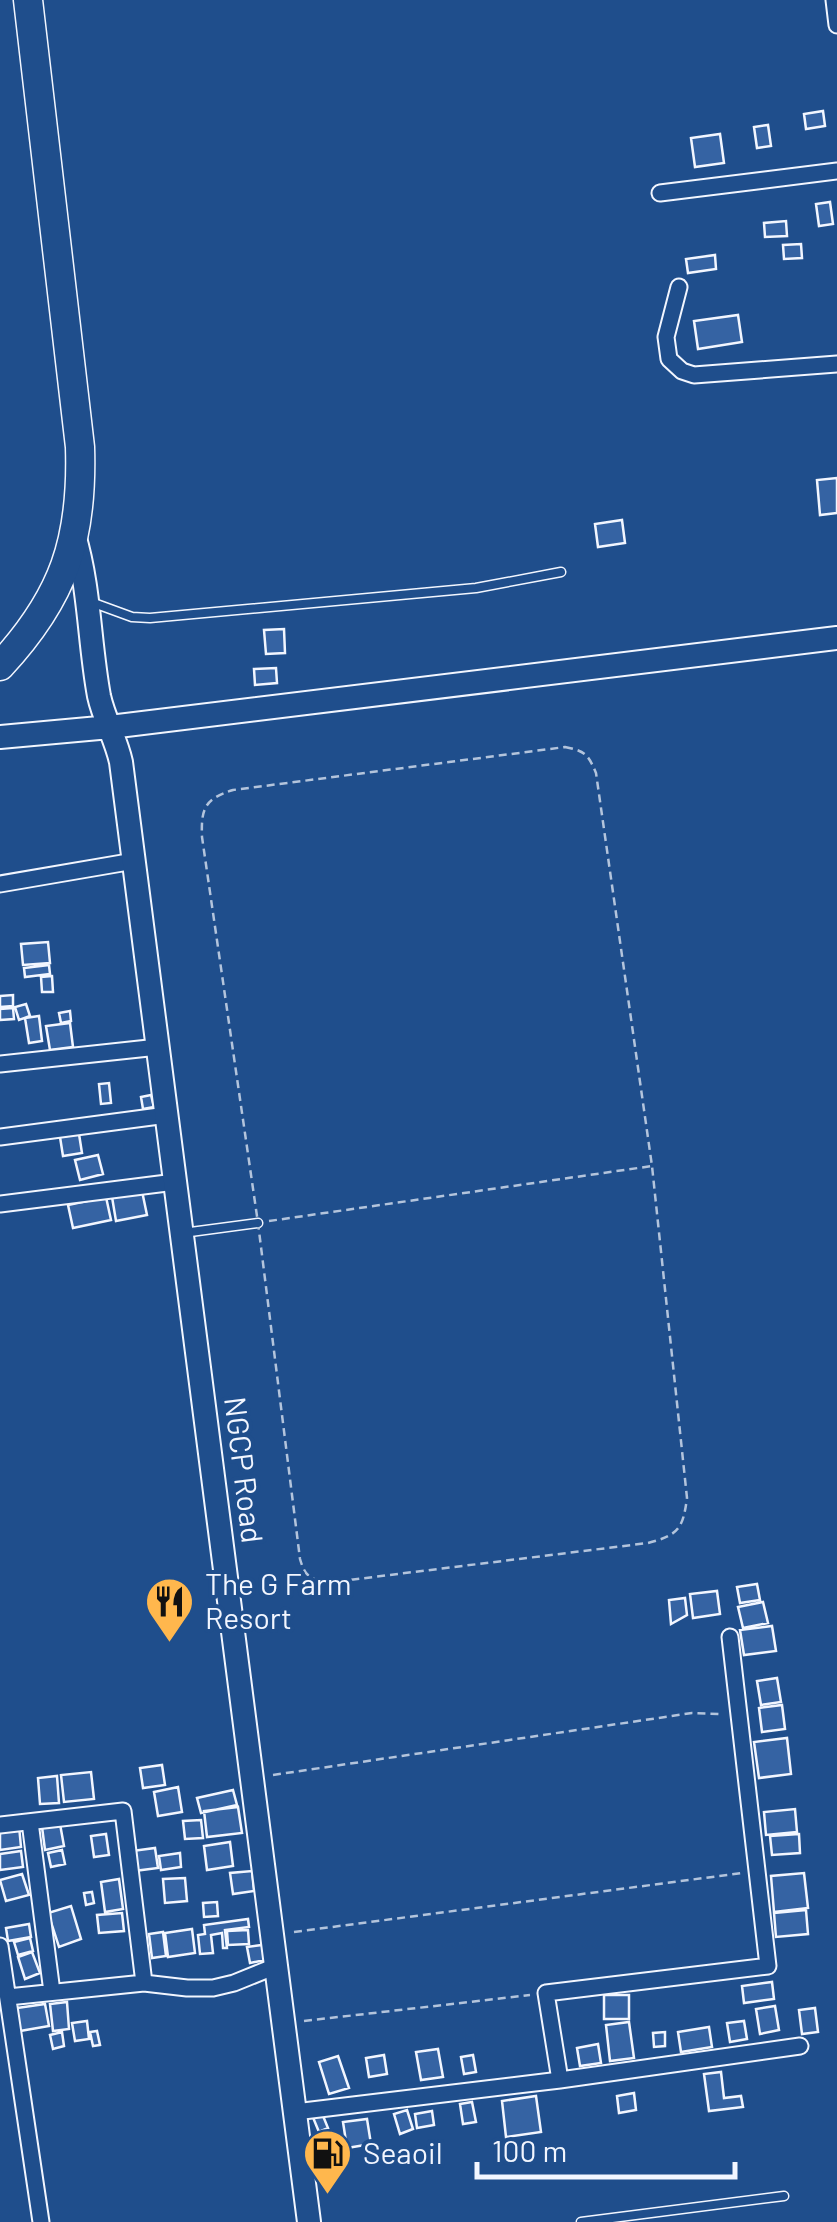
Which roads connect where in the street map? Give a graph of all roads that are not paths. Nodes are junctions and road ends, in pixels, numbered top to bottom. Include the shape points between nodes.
1 (28, 0) edge
2 (834, 0) edge
3 (837, 25) edge
4 (837, 170) edge
5 (660, 192) dead end
6 (679, 287) dead end
7 (837, 364) edge
8 (74, 535) junction
9 (561, 572) dead end
10 (88, 601) junction
11 (837, 638) edge
12 (0, 666) edge
13 (110, 727) junction
14 (0, 738) edge
15 (134, 861) junction
16 (0, 884) edge
17 (158, 1047) junction
18 (0, 1064) edge
19 (167, 1115) junction
20 (0, 1137) edge
21 (175, 1182) junction
22 (0, 1204) edge
23 (258, 1223) road end
24 (182, 1234) junction
25 (730, 1637) dead end
26 (30, 1822) junction
27 (0, 1825) edge
28 (0, 1946) edge
29 (276, 1966) junction
30 (144, 1983) junction
31 (52, 1992) junction
32 (8, 1997) junction
33 (800, 2046) dead end
34 (560, 2080) junction
35 (295, 2112) junction
36 (784, 2196) dead end
37 (42, 2222) edge
38 (310, 2222) edge
39 (581, 2222) edge

1 - 8 highway via 80,447
2 - 3 street
4 - 5 street
6 - 7 street via 666,337 668,360 682,371
8 - 10 main road, NGCP Road
8 - 12 highway via 46,606
9 - 10 lane via 476,588 150,618
10 - 13 main road, NGCP Road via 98,691
11 - 13 main road
13 - 14 main road
13 - 15 main road, NGCP Road
15 - 16 street
15 - 17 main road, NGCP Road
17 - 18 street
17 - 19 main road, NGCP Road
19 - 20 street
19 - 21 main road, NGCP Road
21 - 22 street
21 - 24 main road, NGCP Road
23 - 24 lane
24 - 29 main road, NGCP Road
25 - 34 street via 768,1966 546,1993
26 - 27 street
26 - 30 street via 123,1811
26 - 31 street
28 - 32 street
29 - 30 street via 213,1988
29 - 35 main road, NGCP Road
30 - 31 street
31 - 32 street
32 - 37 street
33 - 34 street
34 - 35 street
35 - 38 main road, NGCP Road
36 - 39 lane

